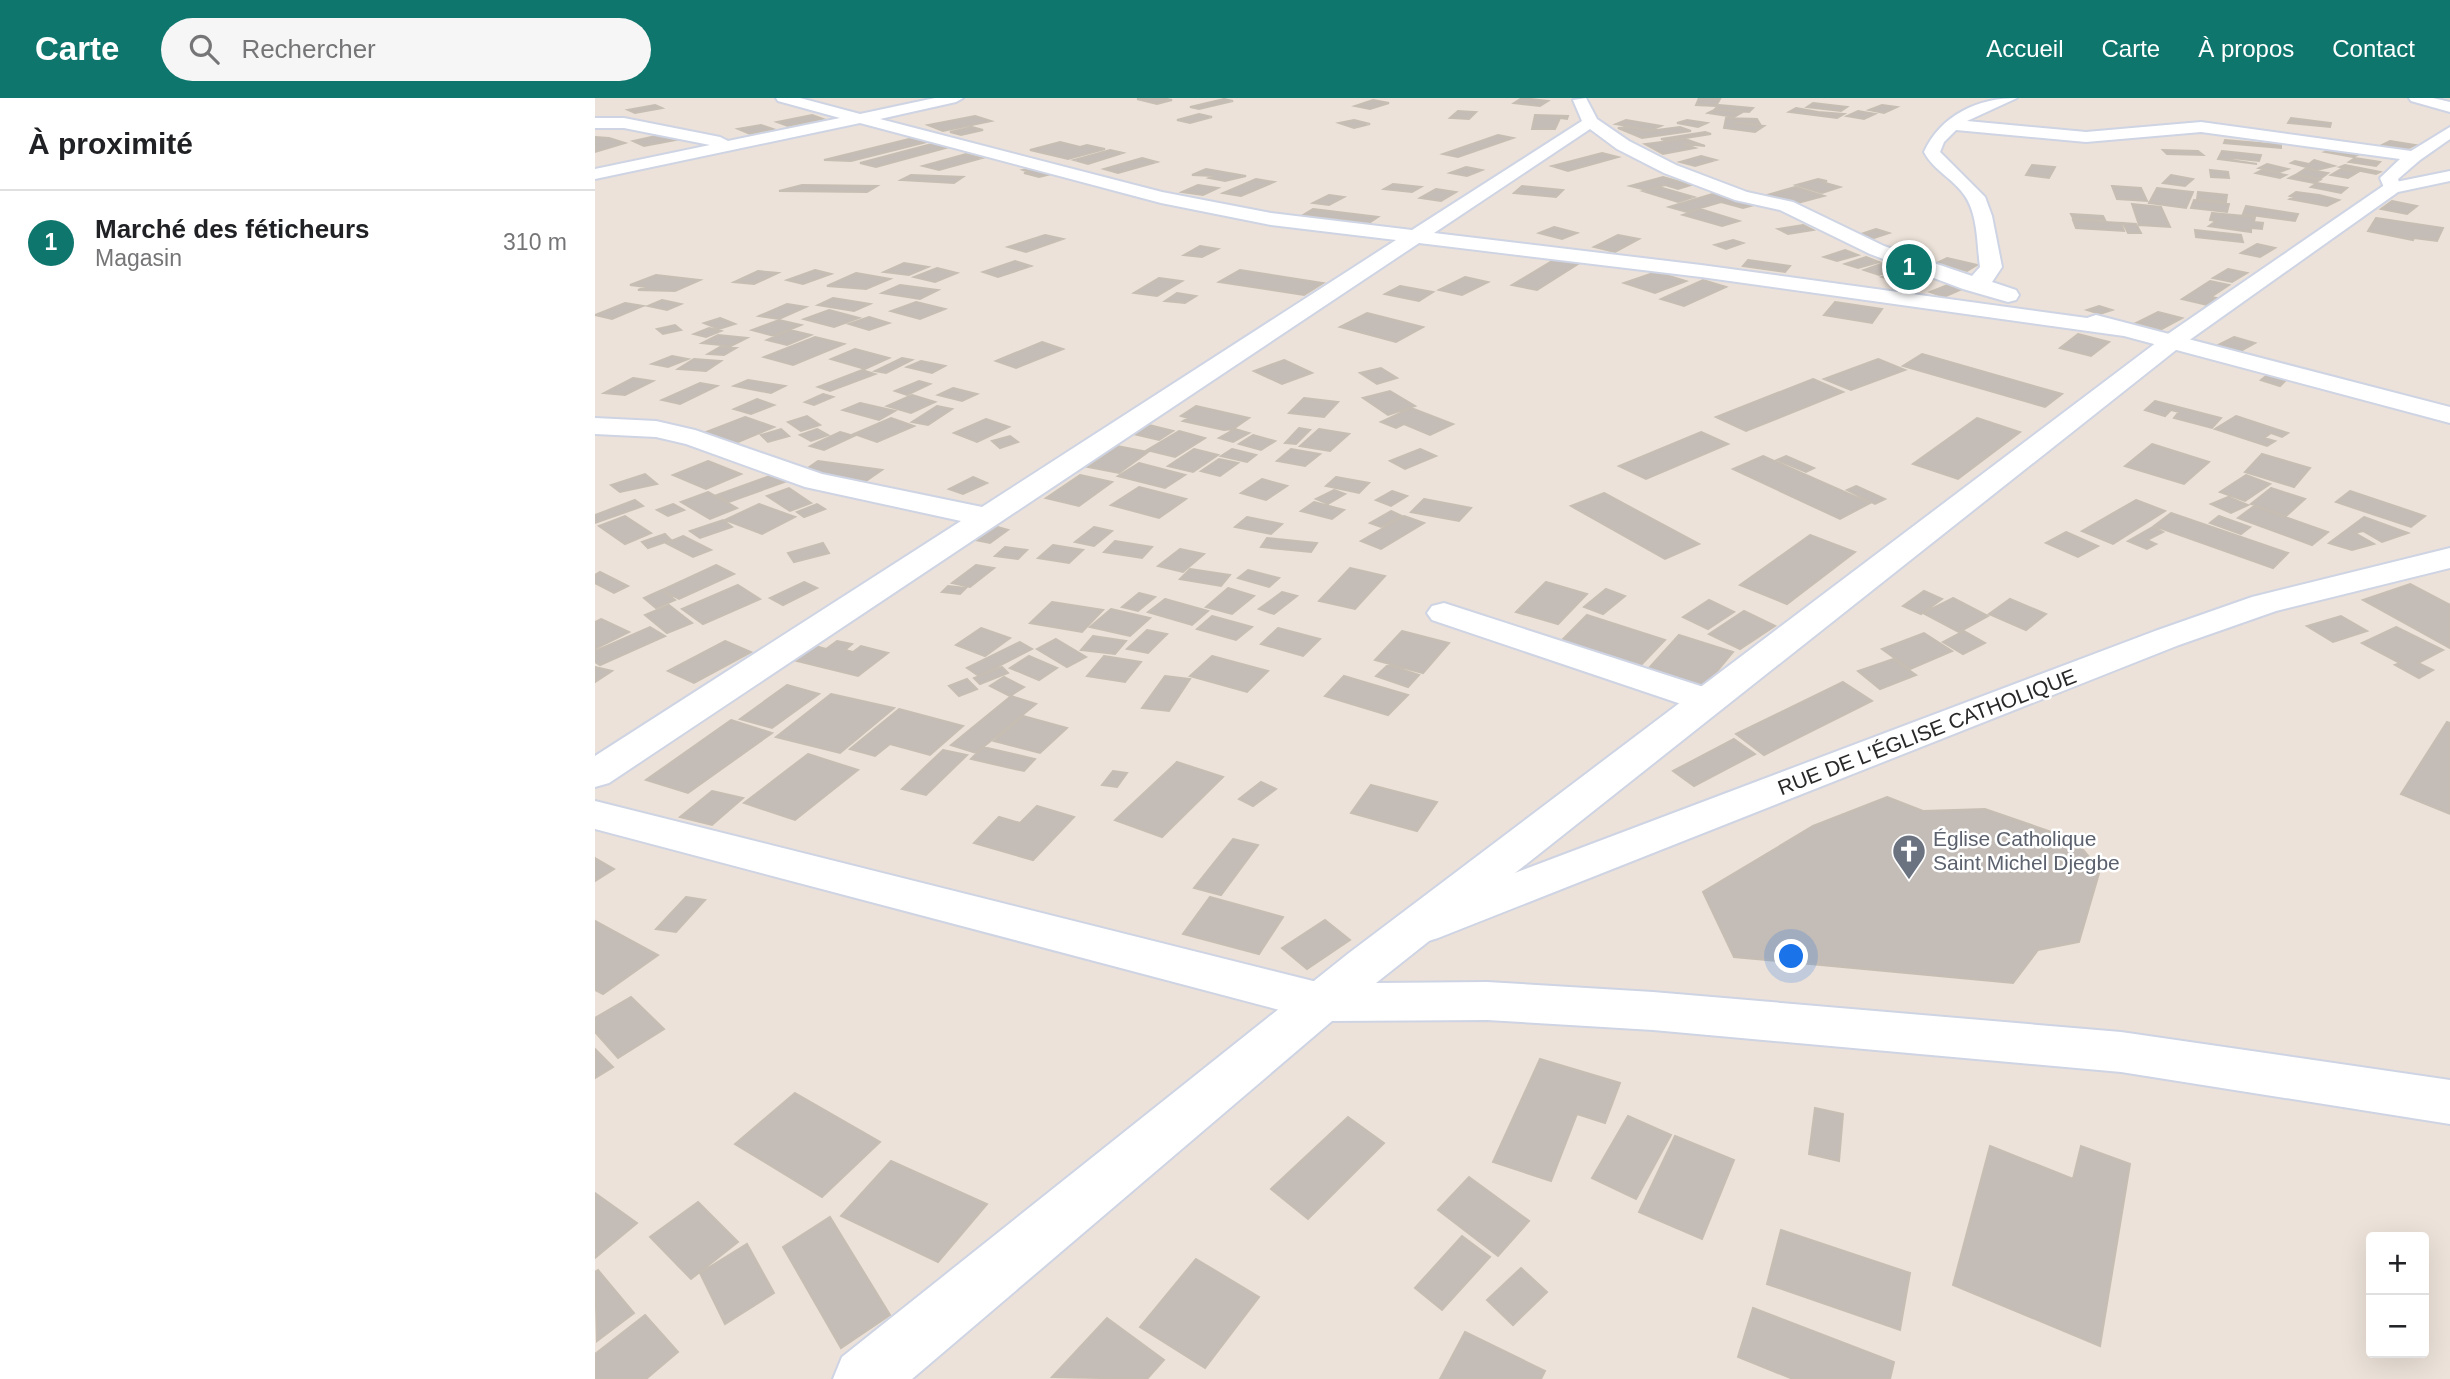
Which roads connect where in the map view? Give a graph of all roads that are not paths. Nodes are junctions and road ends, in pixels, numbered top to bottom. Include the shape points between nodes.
1 (783, 98) edge
2 (956, 98) edge
3 (2010, 98) edge
4 (2416, 98) edge
5 (2450, 107) edge
6 (1585, 110) edge
7 (856, 119) junction
8 (595, 123) edge
9 (1953, 125) junction
10 (2450, 132) edge
11 (735, 145) junction
12 (2414, 156) junction
13 (595, 174) edge
14 (2450, 176) edge
15 (2392, 188) junction
16 (1415, 237) junction
17 (1971, 284) junction
18 (2121, 330) junction
19 (2173, 341) junction
20 (2450, 415) edge
21 (595, 426) edge
22 (987, 517) junction
23 (2450, 558) edge
24 (1444, 613) dead end
25 (1709, 701) junction
26 (595, 774) edge
27 (595, 815) edge
28 (1411, 931) junction
29 (1321, 1002) junction
30 (2450, 1102) edge
31 (864, 1379) edge

1 - 7 street
2 - 7 street
3 - 9 street via 1988,104
4 - 5 street
6 - 16 street
6 - 17 street via 1623,145 1670,169 1742,196 1786,206 1877,250
7 - 11 street
7 - 16 street via 1210,209
8 - 11 street via 632,124
9 - 12 street via 2086,137 2201,127
9 - 17 street via 1935,141 1932,152 1978,203 1991,267 1984,279
10 - 12 street
11 - 13 street
12 - 15 street via 2389,178
14 - 15 street
15 - 19 street
16 - 18 street via 1700,271
16 - 22 street
17 - 18 street
18 - 19 street
19 - 20 street
19 - 25 street
21 - 22 street via 656,429 695,438 815,481
22 - 26 street
23 - 28 street, RUE DE L'ÉGLISE CATHOLIQUE via 2264,604 2167,638
24 - 25 street
25 - 28 street
27 - 29 street
28 - 29 street
29 - 30 street via 1487,1002 1653,1011 2121,1052
29 - 31 street

